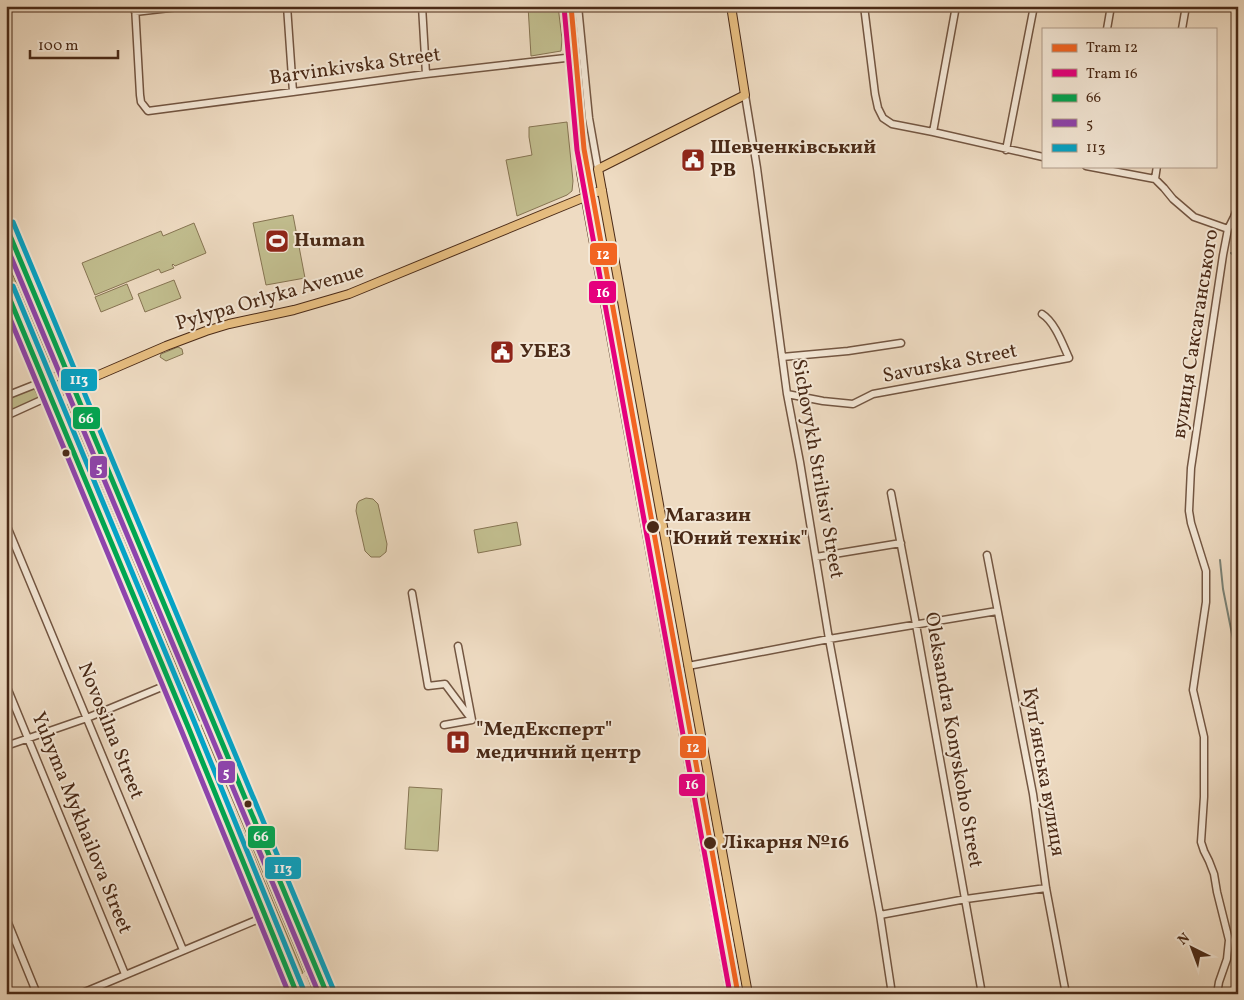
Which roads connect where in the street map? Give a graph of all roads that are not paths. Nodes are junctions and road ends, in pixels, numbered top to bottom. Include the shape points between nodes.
1 (187, 6) edge
2 (287, 6) edge
3 (422, 6) edge
4 (567, 6) edge
5 (578, 6) edge
6 (730, 6) edge
7 (864, 6) edge
8 (956, 6) edge
9 (1034, 6) edge
10 (1111, 6) edge
11 (1186, 6) edge
12 (135, 9) edge
13 (1107, 28) edge
14 (1182, 28) edge
15 (583, 56) junction
16 (571, 57) junction
17 (426, 74) junction
18 (294, 92) junction
19 (745, 95) junction
20 (933, 132) junction
21 (1006, 150) junction
22 (1042, 157) edge
23 (1097, 168) edge
24 (1157, 168) edge
25 (598, 169) junction
26 (1155, 179) junction
27 (602, 190) junction
28 (586, 196) junction
29 (1238, 207) edge
30 (6, 225) edge
31 (1228, 229) junction
32 (6, 289) edge
33 (1042, 314) dead end
34 (901, 343) dead end
35 (782, 357) junction
36 (68, 372) junction
37 (44, 381) junction
38 (74, 386) junction
39 (786, 394) junction
40 (6, 396) edge
41 (50, 396) junction
42 (6, 416) edge
43 (643, 464) junction
44 (891, 493) dead end
45 (6, 524) edge
46 (901, 543) junction
47 (987, 556) dead end
48 (816, 557) junction
49 (412, 593) dead end
50 (997, 611) junction
51 (916, 625) junction
52 (829, 639) junction
53 (458, 646) dead end
54 (688, 666) junction
55 (672, 669) junction
56 (170, 684) junction
57 (6, 685) edge
58 (87, 718) junction
59 (472, 720) junction
60 (444, 725) dead end
61 (28, 739) junction
62 (6, 746) edge
63 (1046, 888) junction
64 (966, 899) junction
65 (880, 915) junction
66 (266, 916) junction
67 (7, 920) edge
68 (183, 950) junction
69 (125, 974) junction
70 (37, 994) edge
71 (80, 994) edge
72 (297, 994) edge
73 (327, 994) edge
74 (731, 994) edge
75 (748, 994) edge
76 (892, 994) edge
77 (982, 994) edge
78 (1066, 994) edge
79 (1216, 994) edge

1 - 12 street
2 - 18 street
3 - 17 street
4 - 16 main road
5 - 15 street
6 - 19 main road, Sichovykh Striltsiv Street
7 - 20 street via 875,94 883,118 892,124
8 - 20 street
9 - 21 street
10 - 13 street
11 - 14 street
12 - 18 street, Barvinkivska Street via 140,95 148,111
15 - 16 street, Barvinkivska Street
15 - 25 street
16 - 17 street, Barvinkivska Street
16 - 28 main road
17 - 18 street, Barvinkivska Street
19 - 25 main road
19 - 35 street, Sichovykh Striltsiv Street
20 - 21 street
21 - 22 street
23 - 26 street
24 - 26 street
25 - 27 main road
26 - 31 street via 1194,217
27 - 28 main road, Pylypa Orlyka Avenue
27 - 43 main road
28 - 38 main road, Pylypa Orlyka Avenue via 349,294 206,331
28 - 43 main road
29 - 31 street, вулиця Саксаганського
30 - 36 main road
31 - 79 street, вулиця Саксаганського via 1191,468 1189,511 1206,571 1206,602 1193,690 1204,737 1201,842 1214,874 1229,940 1227,959
32 - 37 main road
33 - 39 street, Savurska Street via 1058,334 1069,358 873,394 853,404
34 - 35 street, Savurska Street
35 - 39 street, Sichovykh Striltsiv Street
36 - 37 main road
36 - 38 main road
37 - 40 street
37 - 41 main road
38 - 41 main road, Pylypa Orlyka Avenue
38 - 73 main road
39 - 48 street, Sichovykh Striltsiv Street
41 - 42 street
41 - 56 main road
43 - 54 main road
43 - 55 main road
44 - 46 street, Oleksandra Konyskoho Street
45 - 58 street, Novosilna Street
46 - 48 street
46 - 51 street, Oleksandra Konyskoho Street
47 - 50 street, Купʼянська вулиця
48 - 52 street, Sichovykh Striltsiv Street
49 - 59 street via 428,686 445,684
50 - 51 street
50 - 63 street, Купʼянська вулиця via 1033,794
51 - 52 street
51 - 64 street, Oleksandra Konyskoho Street
52 - 54 street
52 - 65 street, Sichovykh Striltsiv Street
53 - 59 street
54 - 55 main road
54 - 75 main road
55 - 74 main road
56 - 58 street
56 - 66 main road
57 - 61 street, Yuhyma Mykhailova Street
58 - 61 street
58 - 68 street, Novosilna Street
59 - 60 street
61 - 62 street
61 - 69 street, Yuhyma Mykhailova Street
63 - 64 street
63 - 78 street, Купʼянська вулиця
64 - 65 street
64 - 77 street, Oleksandra Konyskoho Street
65 - 76 street, Sichovykh Striltsiv Street
66 - 68 street
66 - 72 main road
67 - 70 street
68 - 69 street
69 - 71 street

